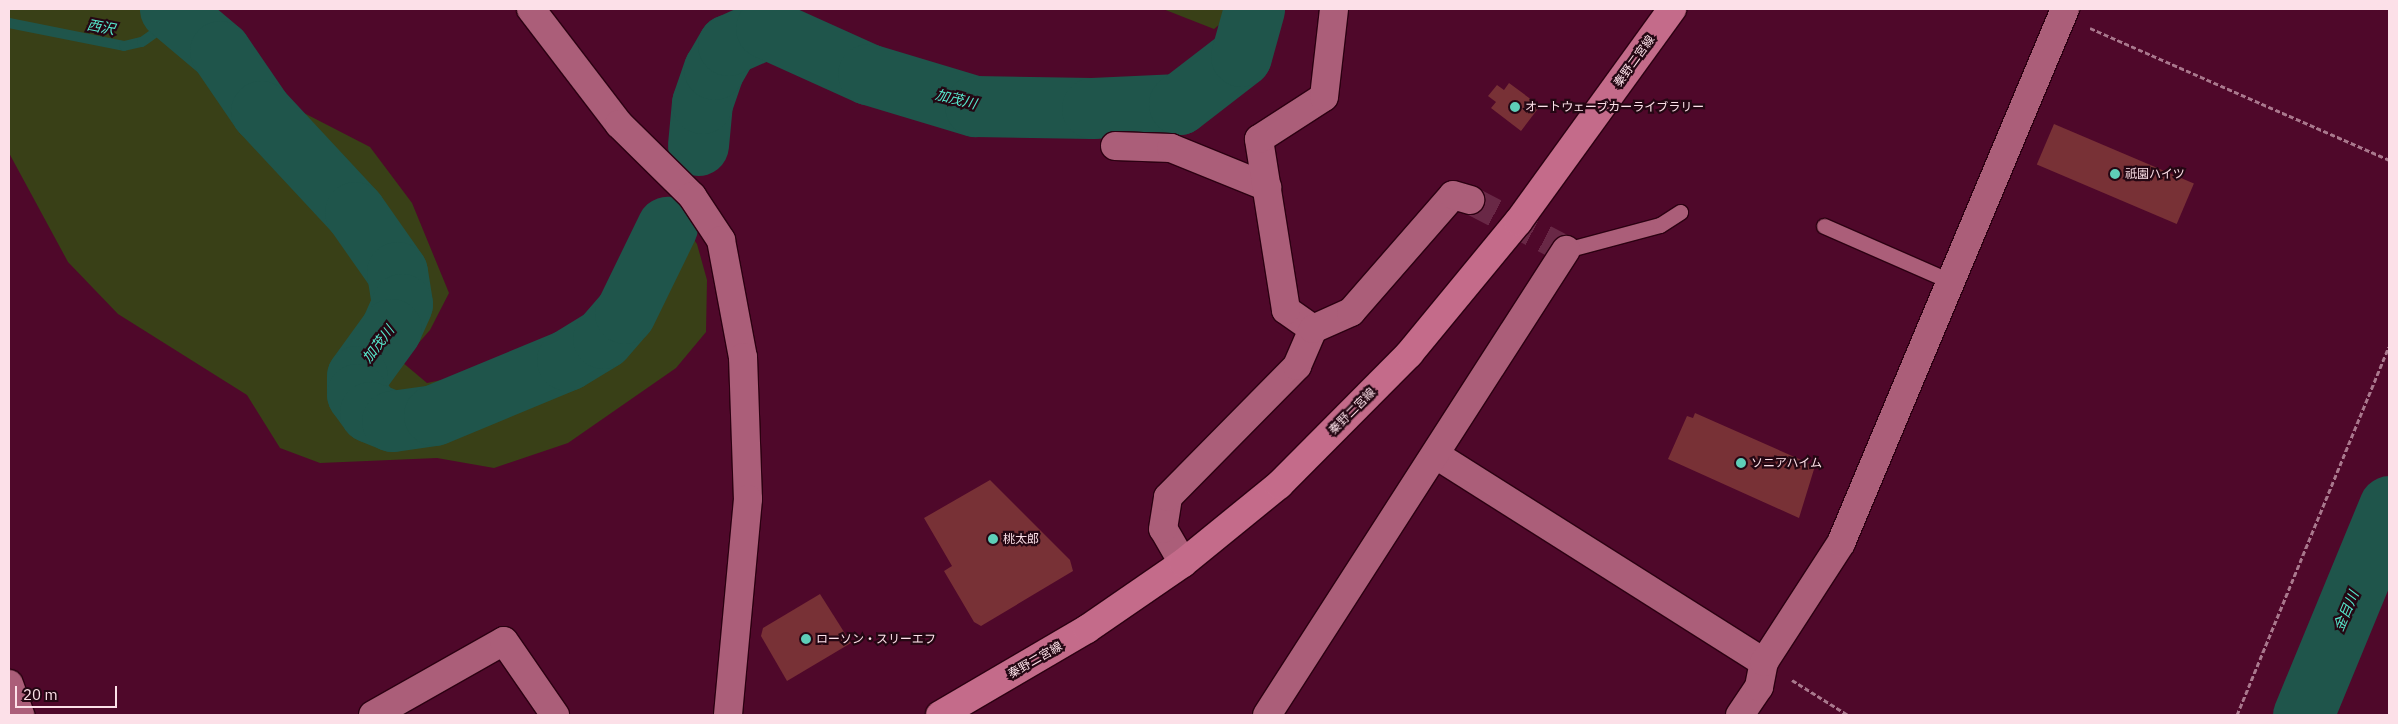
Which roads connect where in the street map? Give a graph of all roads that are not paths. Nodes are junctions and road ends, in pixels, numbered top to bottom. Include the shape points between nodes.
1 (531, 9) edge
2 (1334, 9) edge
3 (1672, 9) edge
4 (2057, 11) edge
5 (1115, 146) dead end
6 (1267, 187) junction
7 (1470, 200) tunnel mouth
8 (1680, 212) dead end
9 (1824, 226) dead end
10 (1566, 250) joint
11 (1952, 282) junction
12 (1313, 329) junction
13 (1436, 455) junction
14 (1183, 564) junction
15 (1764, 662) junction
16 (9, 684) edge
17 (20, 715) edge
18 (373, 715) edge
19 (555, 715) edge
20 (728, 715) edge
21 (940, 715) edge
22 (1268, 715) edge
23 (1740, 715) edge

1 - 20 street via 619,124 692,196 721,240 743,356 748,498
2 - 6 street via 1324,96 1258,139
3 - 14 main road, 秦野二宮線 via 1518,222 1409,354 1279,485
4 - 11 street
5 - 6 street via 1171,148
6 - 12 street via 1286,310
7 - 12 street via 1453,195 1351,312
8 - 10 lane via 1660,225
9 - 11 lane
10 - 13 street
11 - 15 street via 1840,543
12 - 14 street via 1297,366 1168,497 1163,529
13 - 15 street
13 - 22 street
14 - 21 main road, 秦野二宮線 via 1087,629
15 - 23 street via 1759,687
16 - 17 street
18 - 19 street via 504,641

